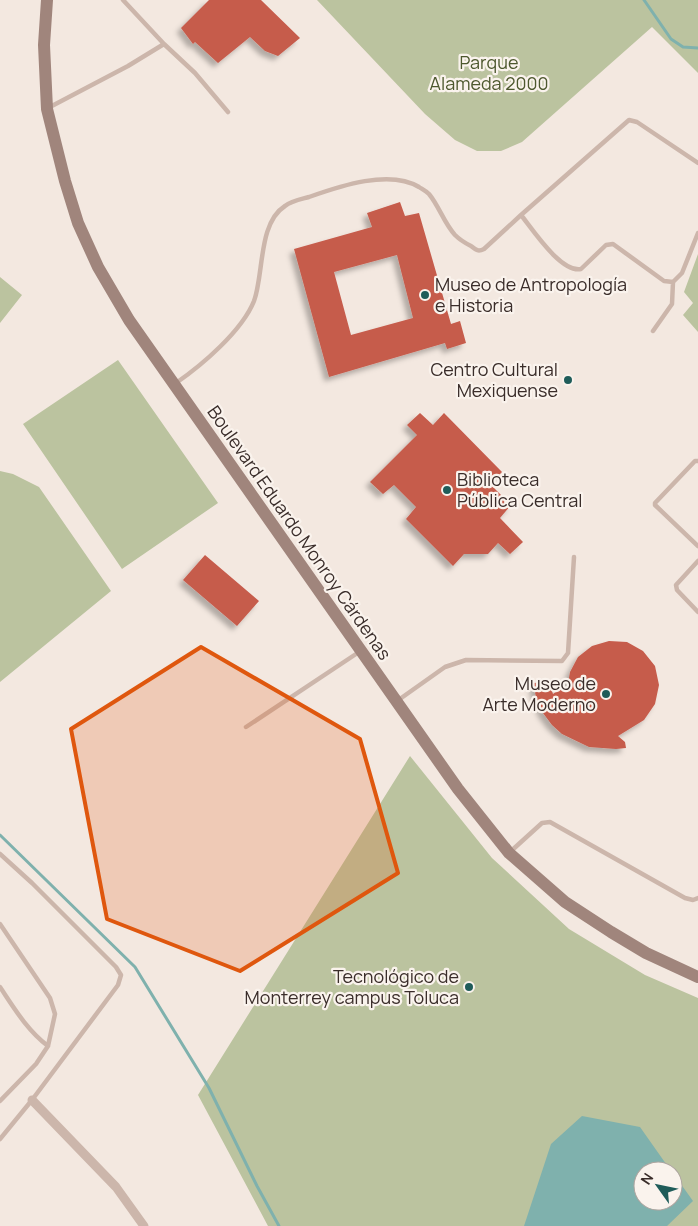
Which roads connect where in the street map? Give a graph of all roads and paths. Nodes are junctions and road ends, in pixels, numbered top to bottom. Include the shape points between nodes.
1 (47, 0) edge
2 (123, 0) edge
3 (164, 44) junction
4 (47, 108) junction
5 (228, 112) dead end
6 (698, 163) edge
7 (521, 215) junction
8 (698, 233) edge
9 (673, 282) junction
10 (652, 331) dead end
11 (173, 385) junction
12 (698, 461) edge
13 (698, 546) edge
14 (574, 557) dead end
15 (698, 560) edge
16 (698, 612) edge
17 (361, 651) junction
18 (396, 702) junction
19 (246, 727) dead end
20 (509, 853) junction
21 (0, 854) edge
22 (698, 898) edge
23 (0, 924) edge
24 (698, 977) edge
25 (0, 987) edge
26 (48, 1046) junction
27 (32, 1100) junction
28 (0, 1101) edge
29 (0, 1139) edge
30 (144, 1226) edge

1 - 4 main road, Boulevard Eduardo Monroy Cárdenas via 44,45
2 - 3 lane
3 - 4 lane
3 - 5 lane via 195,72
4 - 11 main road, Boulevard Eduardo Monroy Cárdenas via 78,223 98,267
6 - 7 lane via 637,122 629,120
7 - 9 lane via 557,258 572,270 581,269 606,246 613,244 664,281
7 - 11 lane via 479,251 454,234 428,192 401,179 335,188 285,205 268,229 254,301 245,318 211,356
8 - 9 lane via 682,273
9 - 10 lane via 672,304
11 - 17 main road, Boulevard Eduardo Monroy Cárdenas
12 - 13 lane via 655,501 655,505
14 - 18 lane via 568,653 562,661 466,660 445,667
15 - 16 lane via 676,585
17 - 18 main road, Boulevard Eduardo Monroy Cárdenas
17 - 19 lane
18 - 20 main road, Boulevard Eduardo Monroy Cárdenas
20 - 22 lane via 542,823 550,822 685,898
20 - 24 main road, Boulevard Eduardo Monroy Cárdenas via 565,902 603,927
21 - 27 lane via 121,975 118,984
23 - 26 lane via 50,998 55,1014
25 - 26 lane via 36,1037
26 - 28 lane via 36,1064
27 - 29 lane
27 - 30 street via 116,1187

